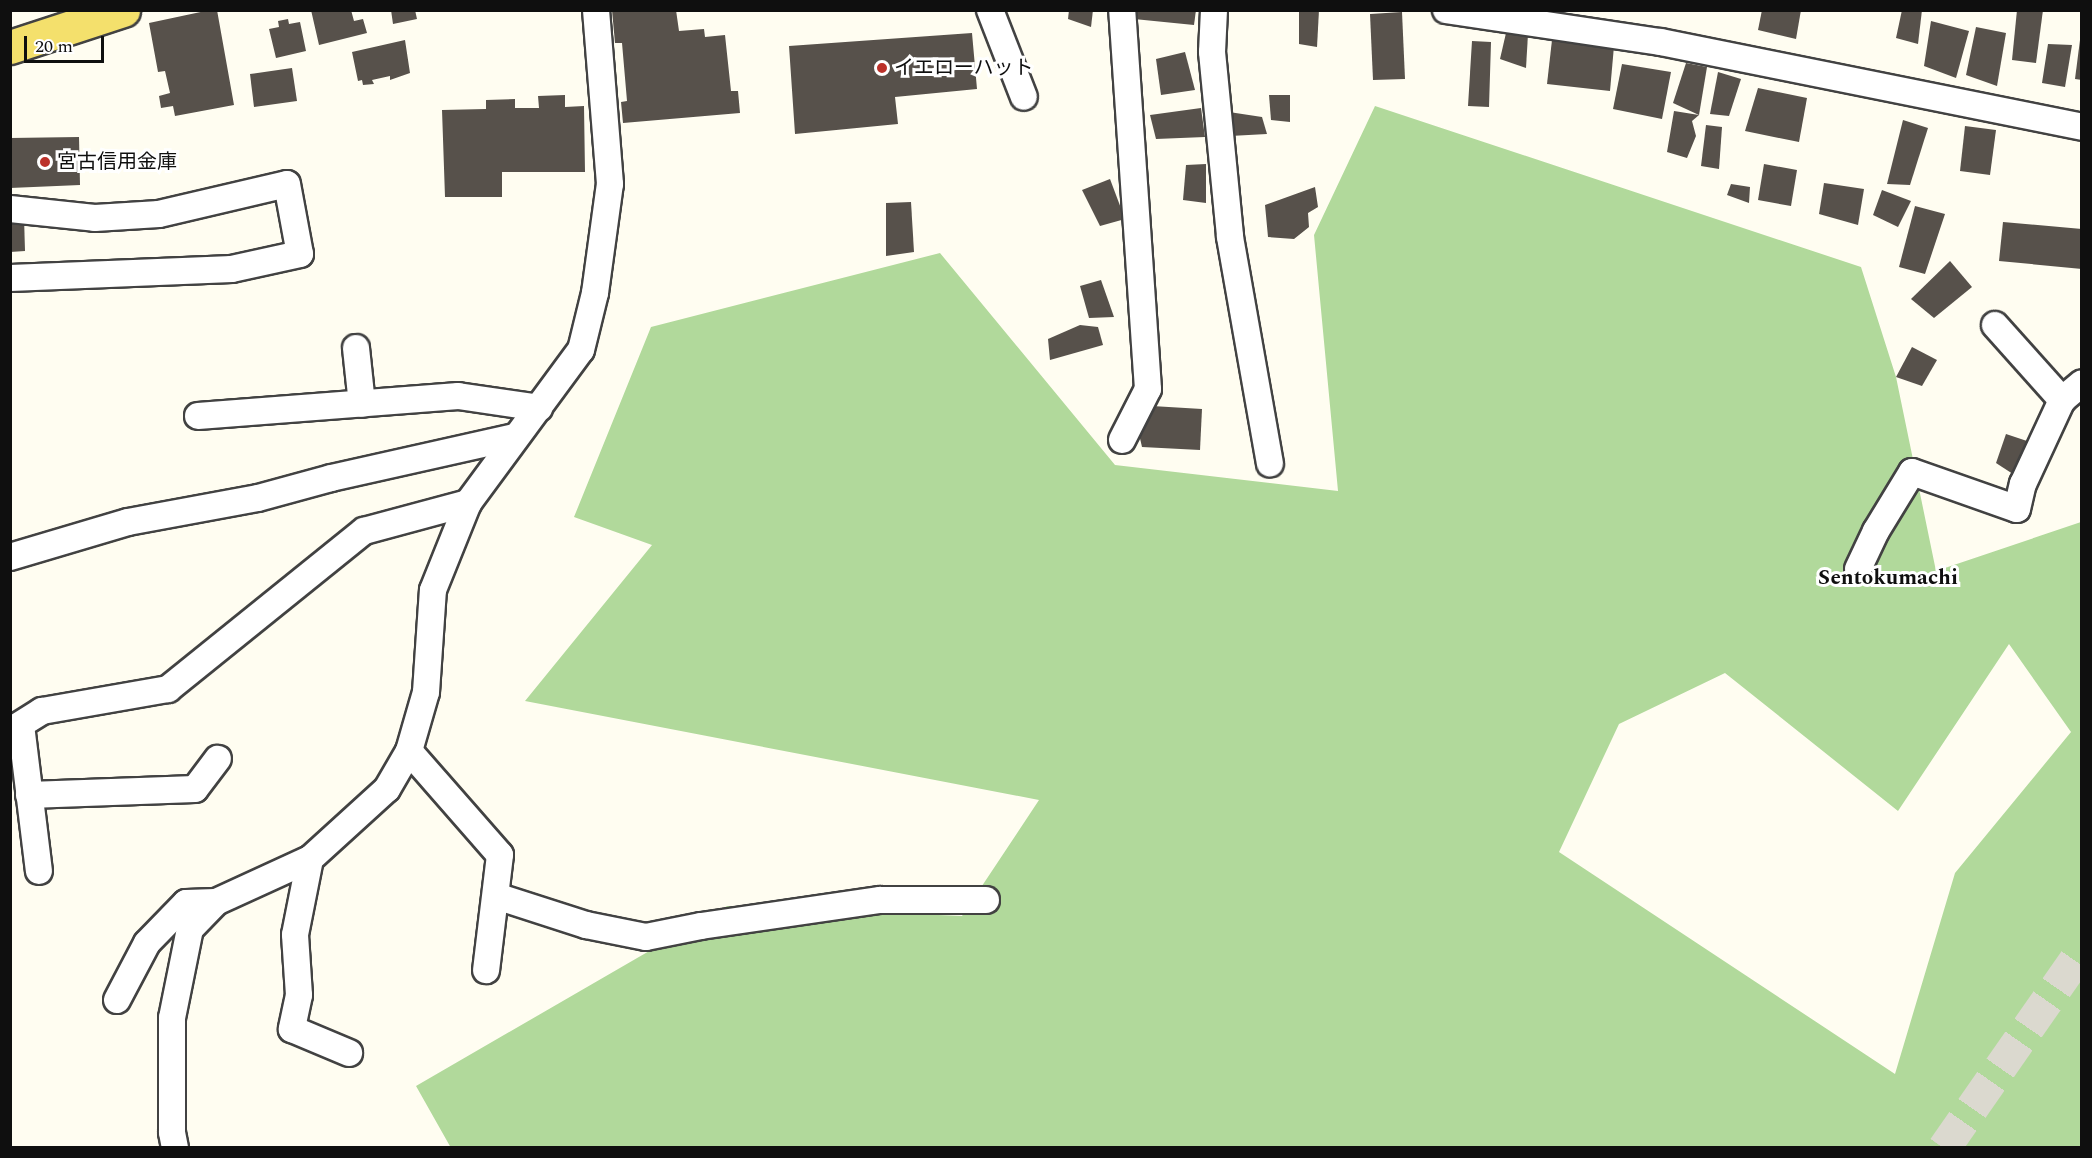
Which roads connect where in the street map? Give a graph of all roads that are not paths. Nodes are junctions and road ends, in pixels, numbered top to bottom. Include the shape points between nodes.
1 (123, 10) edge
2 (596, 10) edge
3 (990, 10) edge
4 (1122, 10) edge
5 (1214, 10) edge
6 (1446, 10) edge
7 (10, 47) edge
8 (1024, 97) dead end
9 (2082, 128) edge
10 (10, 209) edge
11 (10, 278) edge
12 (1995, 326) dead end
13 (356, 348) dead end
14 (2082, 383) edge
15 (2062, 399) junction
16 (362, 404) junction
17 (539, 408) junction
18 (198, 416) dead end
19 (516, 437) junction
20 (1122, 440) dead end
21 (1270, 463) dead end
22 (468, 503) junction
23 (10, 557) edge
24 (1858, 569) dead end
25 (16, 728) edge
26 (410, 751) junction
27 (218, 759) dead end
28 (30, 795) junction
29 (310, 859) junction
30 (39, 871) dead end
31 (496, 896) junction
32 (986, 900) dead end
33 (216, 902) junction
34 (486, 970) dead end
35 (117, 1000) dead end
36 (349, 1053) dead end
37 (175, 1148) edge

1 - 7 main road
2 - 17 street via 610,184 595,293 581,350
3 - 8 street
4 - 20 street via 1148,389
5 - 21 street via 1212,52 1230,237
6 - 9 street via 1661,42
10 - 11 street via 95,219 159,214 287,184 300,254 232,268
12 - 15 street
13 - 16 street
14 - 15 street
15 - 24 street via 2023,484 2017,508 1912,472
16 - 17 street via 458,396
16 - 18 street
17 - 19 street
19 - 22 street
19 - 23 street via 258,498 128,522
22 - 25 street via 364,531 168,690 42,711
22 - 26 street via 433,590 426,692
25 - 28 street
26 - 29 street via 387,789
26 - 31 street via 500,855
27 - 28 street via 195,789
28 - 30 street
29 - 33 street
29 - 36 street via 295,935 299,995 292,1029
31 - 32 street via 586,925 646,937 880,900
31 - 34 street
33 - 35 street via 186,903 147,943
33 - 37 street via 190,929 172,1018

